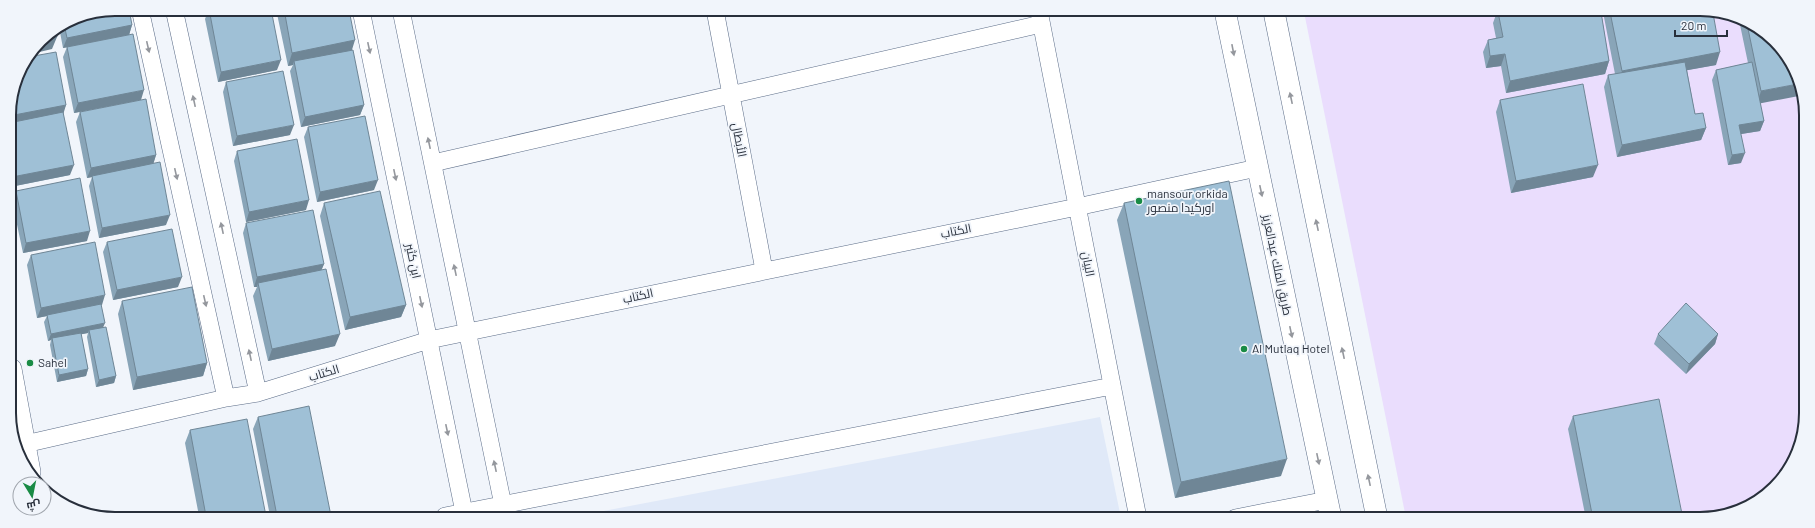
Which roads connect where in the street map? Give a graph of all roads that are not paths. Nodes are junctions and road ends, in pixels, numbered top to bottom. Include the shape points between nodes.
1 (142, 16) edge
2 (176, 16) edge
3 (362, 16) edge
4 (402, 16) edge
5 (716, 16) edge
6 (1226, 16) edge
7 (1275, 16) edge
8 (1040, 17) edge
9 (731, 95) junction
10 (433, 163) junction
11 (1257, 168) junction
12 (1077, 207) junction
13 (764, 270) junction
14 (468, 332) junction
15 (429, 340) junction
16 (1112, 386) junction
17 (258, 393) junction
18 (16, 396) edge
19 (226, 398) junction
20 (25, 444) junction
21 (28, 460) edge
22 (503, 505) junction
23 (1329, 509) edge
24 (464, 512) joint
25 (1137, 512) edge
26 (1298, 512) edge
27 (1376, 512) edge

1 -> 19 street
17 -> 2 street
3 -> 15 street, ابن كثير
10 -> 4 street
5 - 9 street, الأبطال
6 -> 11 main road, طريق الملك عبدالعزيز
27 -> 7 main road
8 - 9 street
8 - 12 street, البيان
9 - 10 street
9 - 13 street, الأبطال
14 -> 10 street
11 - 12 street, الكتاب
11 -> 23 main road, طريق الملك عبدالعزيز
12 - 13 street, الكتاب
12 - 16 street, البيان
13 - 14 street, الكتاب
14 - 15 street, الكتاب
22 -> 14 street
15 - 17 street, الكتاب
15 -> 24 street, ابن كثير
16 - 22 street
16 - 25 street, البيان
17 - 19 street, الكتاب
18 - 20 main road
19 - 20 street, الكتاب
20 - 21 main road
22 - 24 street
23 - 26 street

